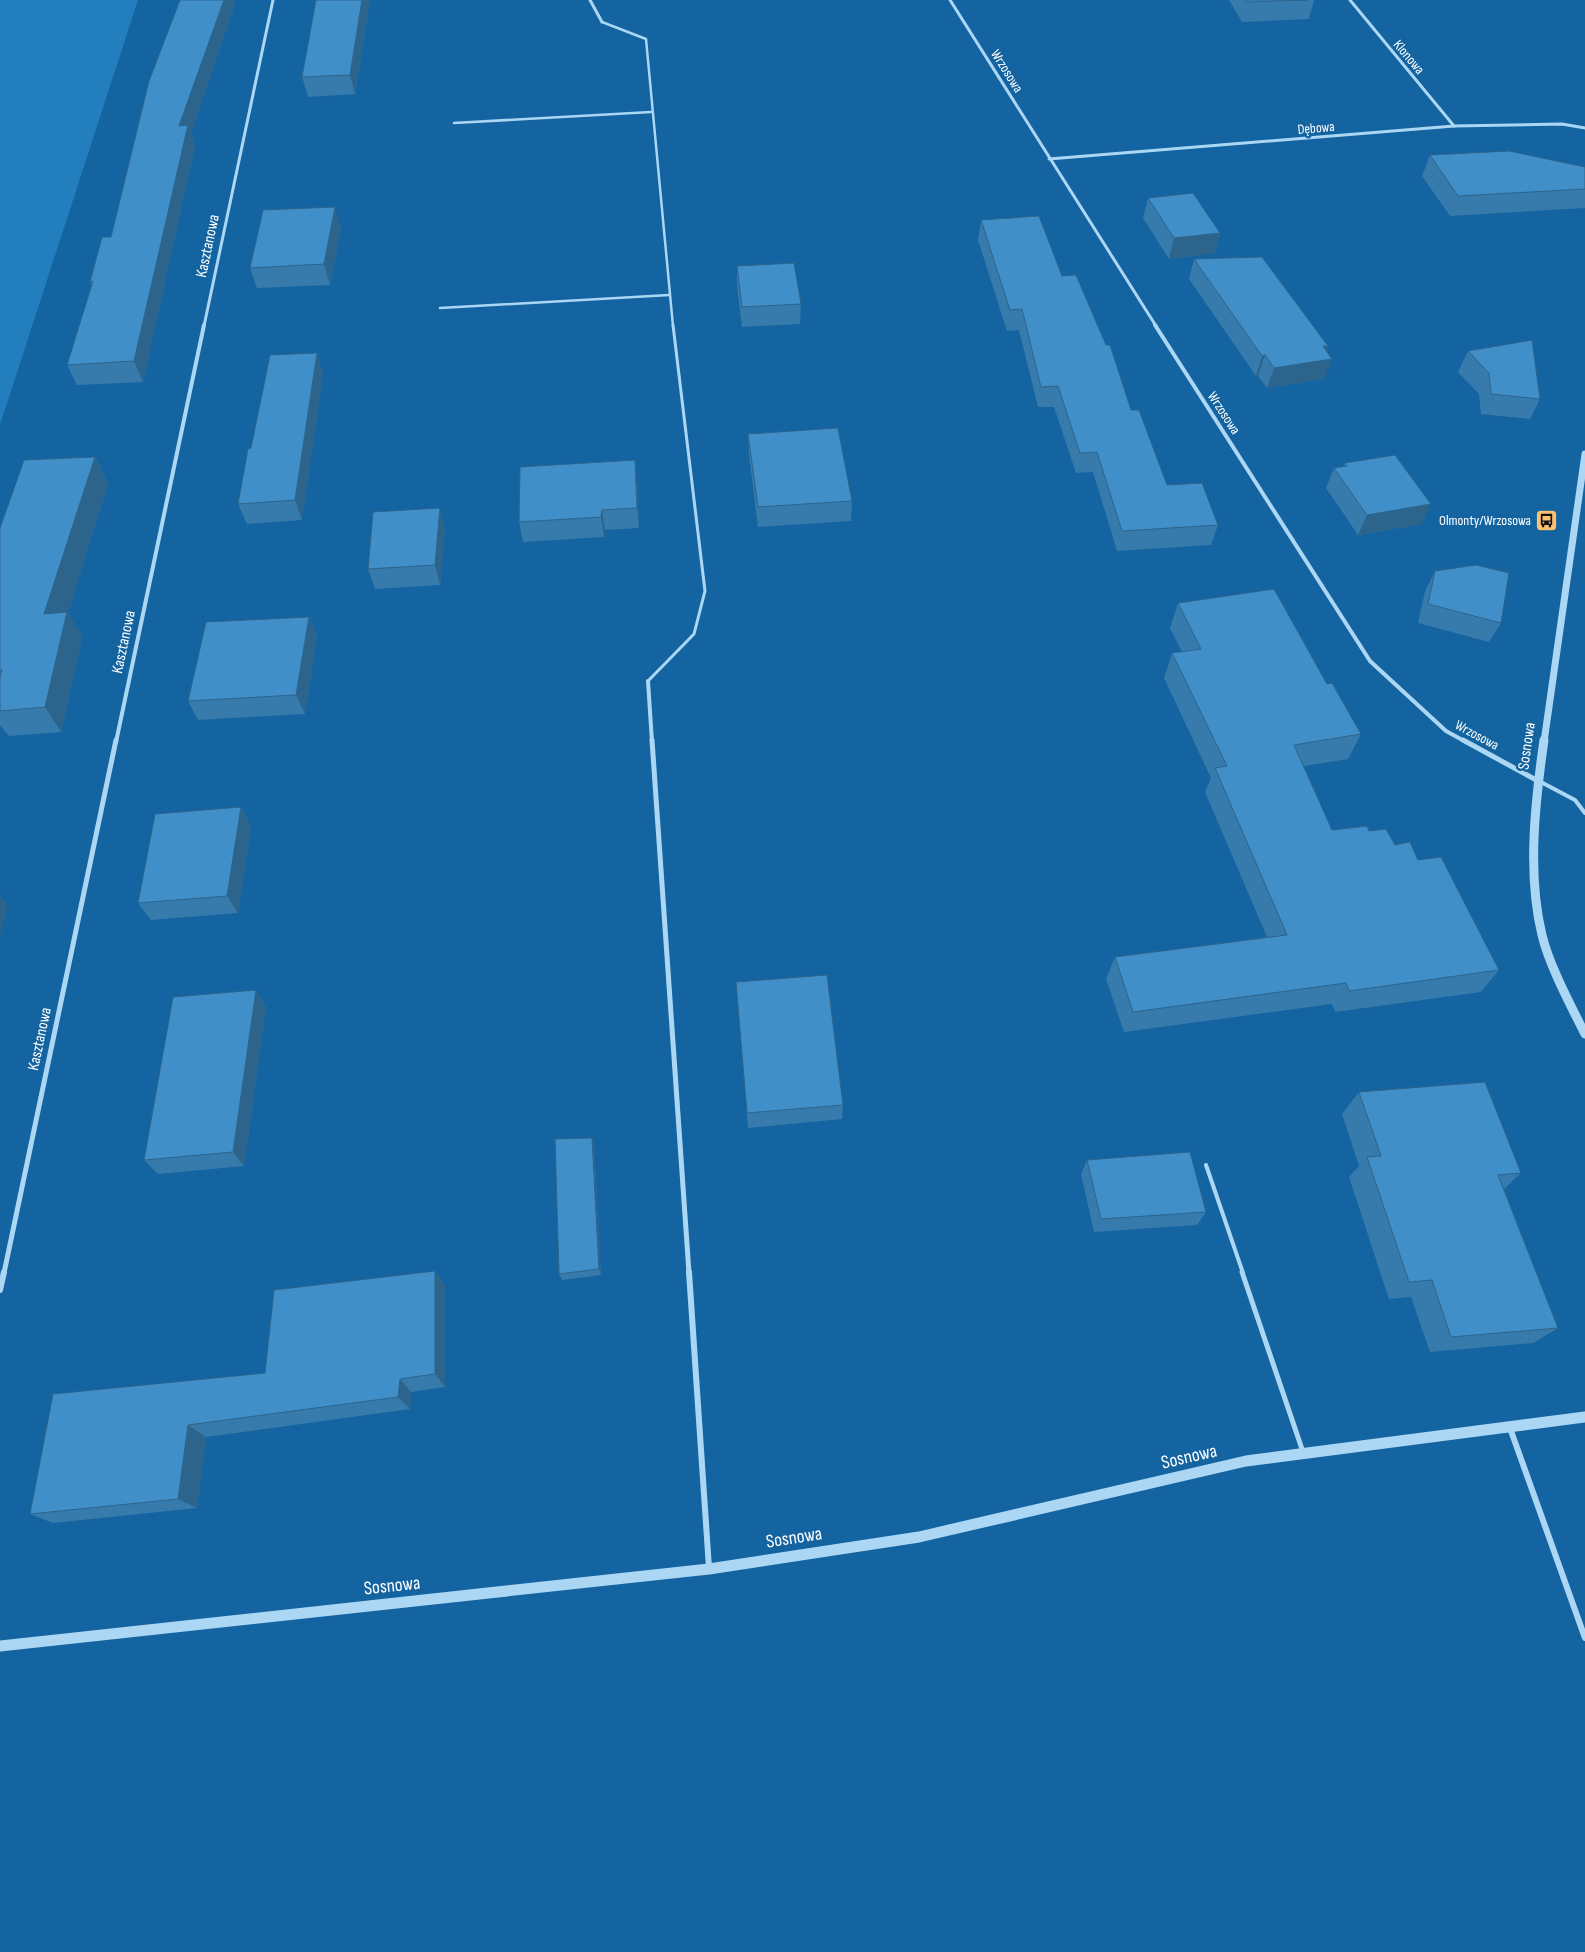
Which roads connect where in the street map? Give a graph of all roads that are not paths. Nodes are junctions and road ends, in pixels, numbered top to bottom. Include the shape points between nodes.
1 (273, 0) edge
2 (590, 0) edge
3 (950, 0) edge
4 (1350, 0) edge
5 (602, 22) joint
6 (651, 112) junction
7 (454, 123) dead end
8 (1454, 126) junction
9 (1585, 128) edge
10 (1049, 160) junction
11 (669, 295) junction
12 (440, 308) dead end
13 (1585, 454) edge
14 (648, 681) joint
15 (1538, 781) junction
16 (1585, 813) edge
17 (1585, 1034) edge
18 (1206, 1165) dead end
19 (0, 1290) edge
20 (1585, 1417) edge
21 (1510, 1428) junction
22 (1304, 1454) junction
23 (709, 1569) junction
24 (1585, 1638) edge
25 (0, 1646) edge

1 - 19 street, Kasztanowa
2 - 5 street
3 - 10 street, Wrzosowa
4 - 8 street, Klonowa
5 - 6 lane via 646,39
6 - 7 lane
6 - 11 lane
8 - 9 street, Dębowa via 1562,124
8 - 10 street, Dębowa
10 - 15 street, Wrzosowa via 1370,661 1446,731
11 - 12 lane
11 - 14 lane via 705,591 694,634
13 - 15 street, Sosnowa
14 - 23 street
15 - 16 lane via 1575,800
15 - 17 street, Sosnowa via 1533,862 1542,936
18 - 22 lane
20 - 21 street, Sosnowa
21 - 22 street, Sosnowa
21 - 24 street
22 - 23 street, Sosnowa via 1246,1461 920,1537
23 - 25 street, Sosnowa

